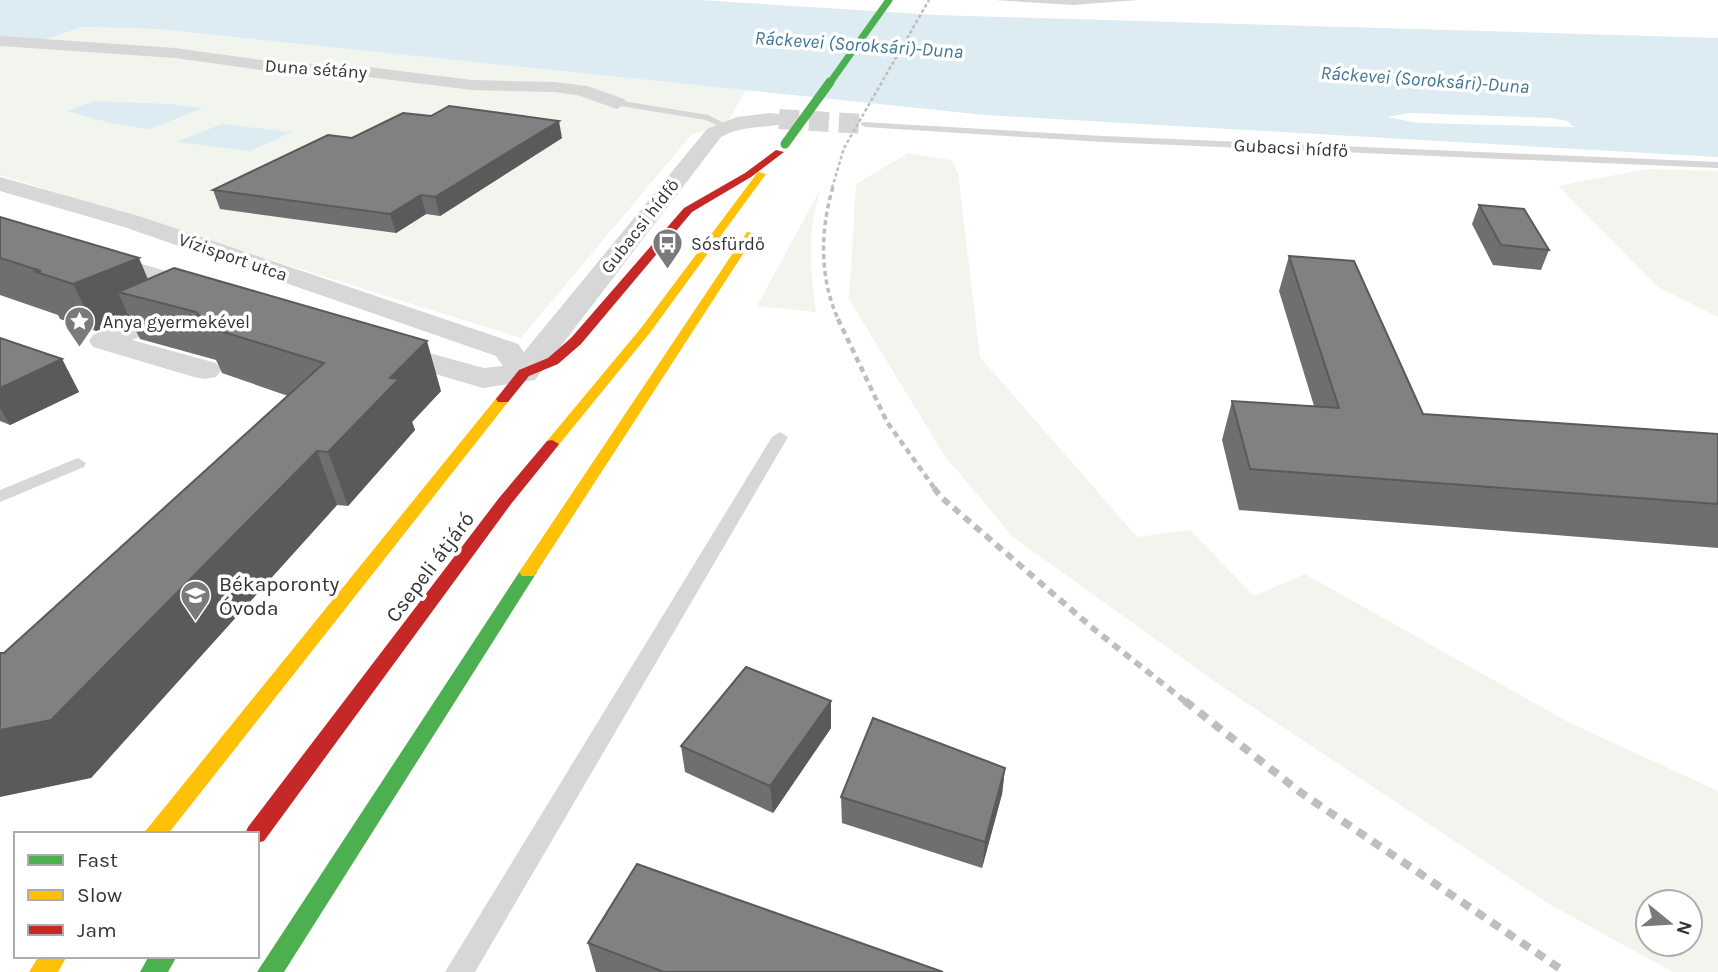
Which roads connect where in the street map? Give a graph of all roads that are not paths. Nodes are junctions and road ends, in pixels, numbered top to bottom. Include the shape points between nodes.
1 (889, 0) edge
2 (997, 0) edge
3 (1135, 0) edge
4 (0, 41) edge
5 (37, 44) junction
6 (0, 55) edge
7 (606, 99) joint
8 (779, 119) tunnel mouth
9 (864, 124) tunnel mouth
10 (725, 126) junction
11 (782, 148) junction
12 (1718, 165) edge
13 (0, 184) edge
14 (774, 185) dead end
15 (0, 229) edge
16 (645, 331) junction
17 (464, 337) junction
18 (356, 340) edge
19 (422, 362) junction
20 (205, 370) edge
21 (524, 373) junction
22 (780, 437) dead end
23 (78, 463) dead end
24 (0, 497) edge
25 (156, 832) edge
26 (257, 832) edge
27 (53, 958) edge
28 (42, 972) edge
29 (270, 972) edge
30 (459, 972) edge

1 - 11 main road, Csepeli átjáró, bridge
2 - 3 lane
4 - 5 street, Duna sétány
5 - 6 street, Duna sétány
5 - 7 street, Duna sétány via 175,52 275,67 472,85 554,87
7 - 10 lane via 708,118
8 - 10 street
9 - 12 lane, Gubacsi hídfő via 1130,141
10 - 21 street, Gubacsi hídfő via 714,133
11 - 14 main road
11 - 16 main road, Csepeli átjáró
11 - 21 main road via 748,175 688,209 583,334 553,361
13 - 17 street, Vízisport utca via 134,222
15 - 20 street, Vízisport utca via 218,296 104,341
16 - 26 main road, Csepeli átjáró via 505,501
16 - 29 main road, Csepeli átjáró via 754,228
17 - 19 street
17 - 21 street, Vízisport utca via 507,350
18 - 19 street
19 - 21 street via 483,378
21 - 25 main road
22 - 30 lane
23 - 24 lane
27 - 28 main road

